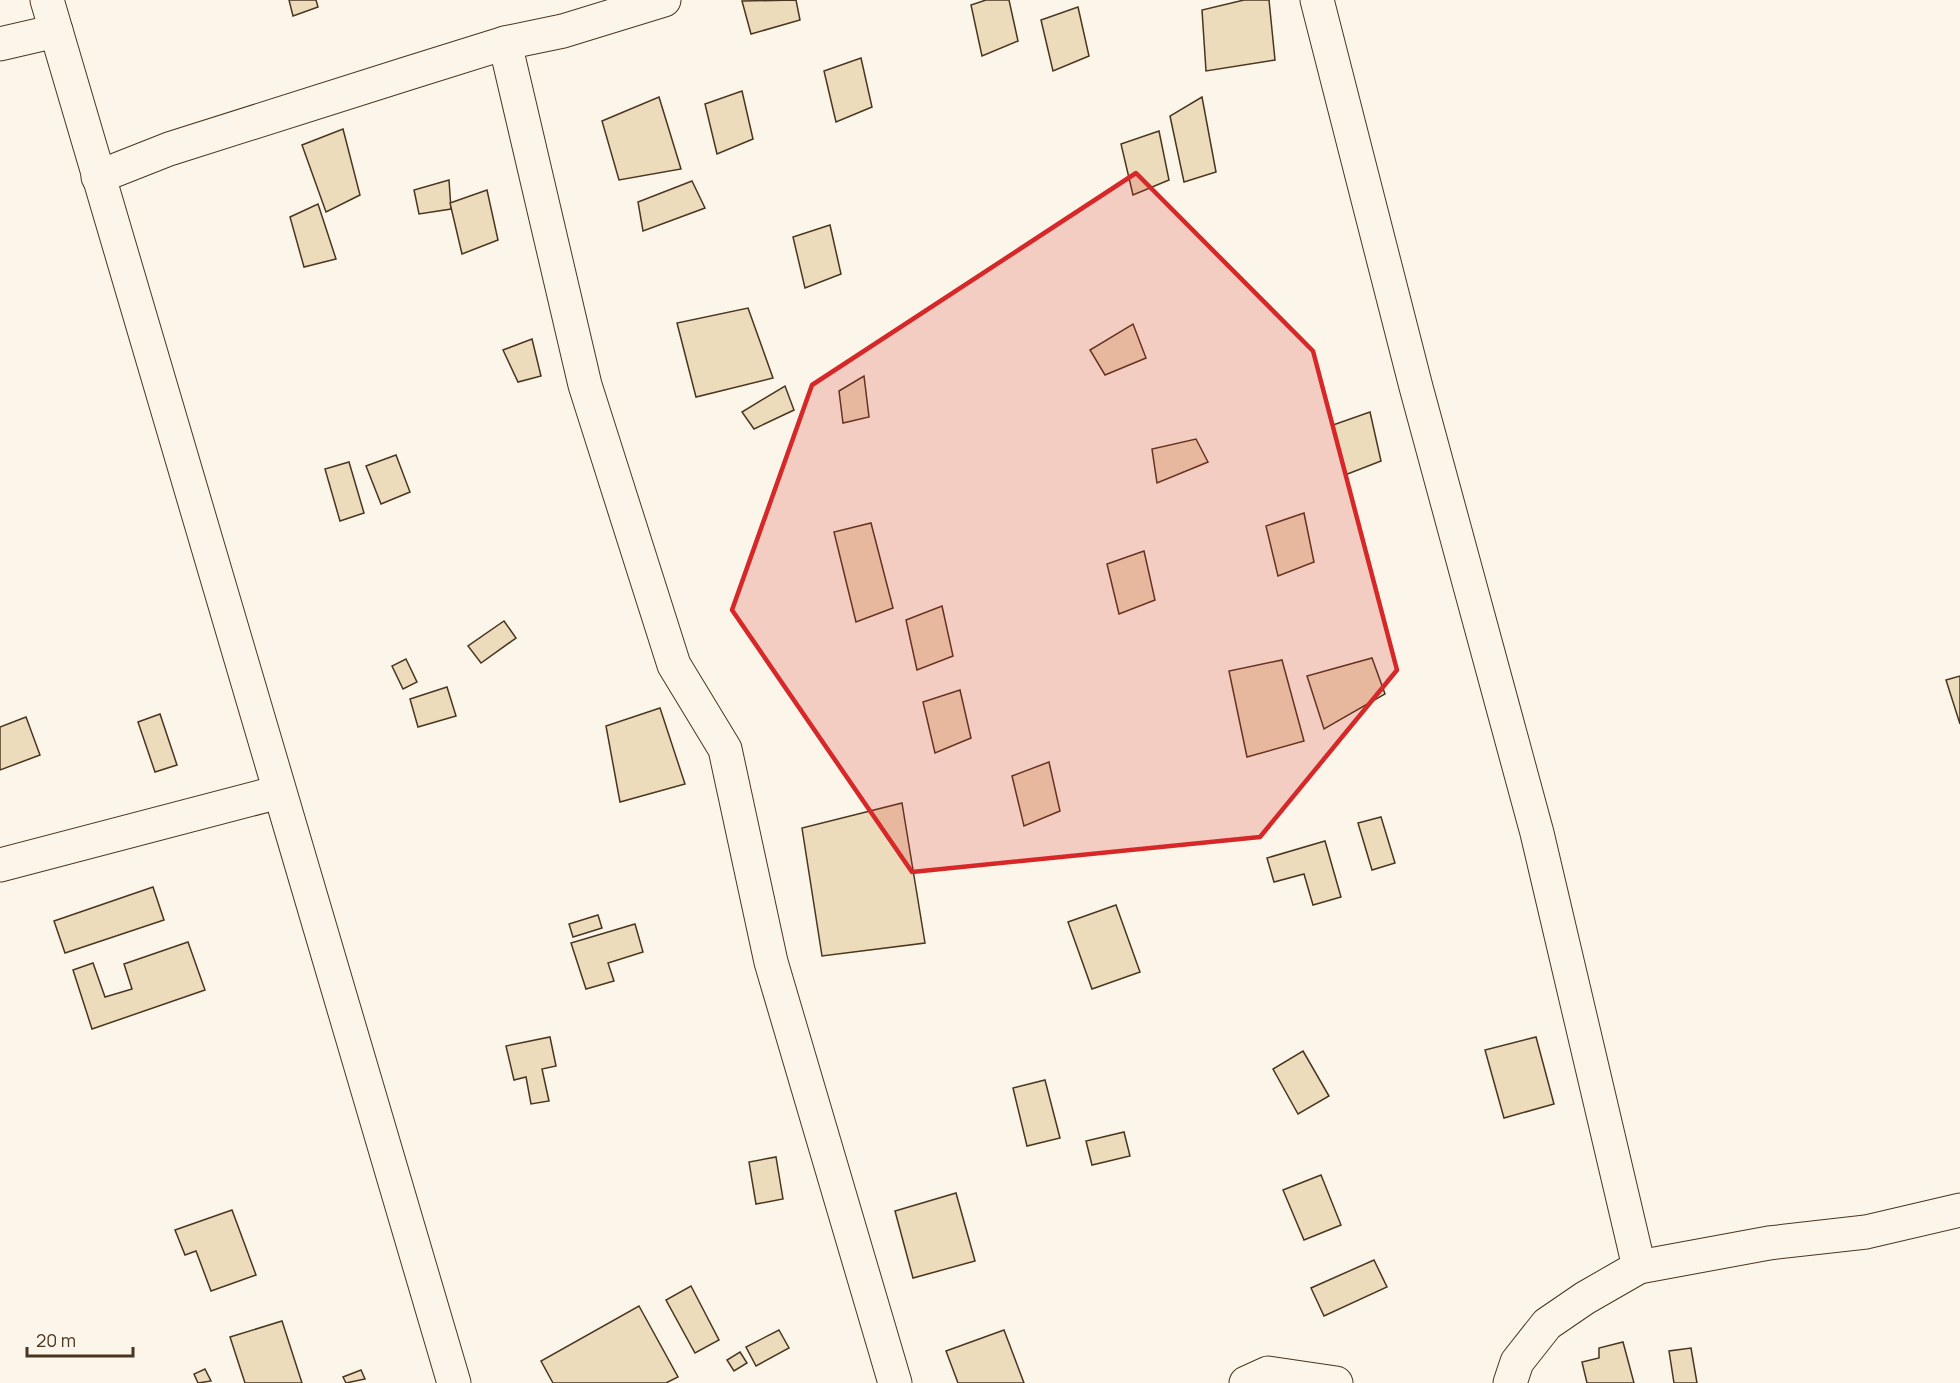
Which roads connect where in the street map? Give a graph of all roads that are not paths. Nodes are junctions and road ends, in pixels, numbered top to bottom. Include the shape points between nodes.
1 (46, 0) edge
2 (664, 0) edge
3 (1317, 0) edge
4 (56, 31) junction
5 (505, 43) junction
6 (0, 44) edge
7 (98, 177) junction
8 (279, 792) junction
9 (0, 865) edge
10 (1960, 1210) edge
11 (1639, 1267) junction
12 (454, 1383) edge
13 (895, 1383) edge
14 (1246, 1383) edge
15 (1336, 1383) edge
16 (1510, 1383) edge

1 - 4 street
2 - 5 street via 563,32
3 - 11 street via 1419,398 1537,833
4 - 6 street
4 - 7 street
5 - 7 street via 169,149
5 - 13 street via 585,385 674,665 725,749 771,962
7 - 8 street
8 - 9 street
8 - 12 street
10 - 11 street via 1866,1232 1769,1243
11 - 16 street via 1547,1324 1517,1362
14 - 15 street via 1268,1372

